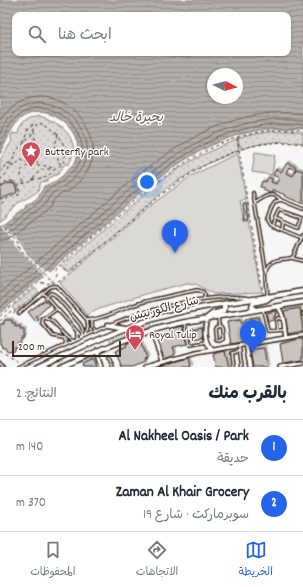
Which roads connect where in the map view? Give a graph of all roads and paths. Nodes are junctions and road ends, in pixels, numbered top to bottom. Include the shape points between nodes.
1 (36, 125) junction
2 (34, 130) junction
3 (303, 131) edge
4 (58, 134) junction
5 (237, 137) junction
6 (24, 143) junction
7 (303, 144) edge
8 (240, 150) junction
9 (11, 163) junction
10 (37, 164) junction
11 (62, 164) junction
12 (32, 165) junction
13 (10, 166) junction
14 (54, 169) junction
15 (0, 173) edge
16 (0, 180) edge
17 (32, 180) junction
18 (24, 182) junction
19 (18, 186) junction
20 (0, 187) edge
21 (253, 193) dead end
22 (281, 200) junction
23 (255, 203) junction
24 (0, 205) edge
25 (303, 209) edge
26 (275, 218) junction
27 (283, 222) junction
28 (0, 224) edge
29 (272, 226) junction
30 (283, 231) junction
31 (11, 234) junction
32 (302, 236) edge
33 (19, 248) junction
34 (292, 258) junction
35 (303, 261) edge
36 (59, 265) junction
37 (266, 271) junction
38 (68, 274) junction
39 (53, 282) junction
40 (48, 286) dead end
41 (55, 286) junction
42 (303, 291) edge
43 (43, 293) junction
44 (46, 297) junction
45 (267, 298) junction
46 (204, 299) junction
47 (255, 299) junction
48 (303, 302) edge
49 (25, 304) dead end
50 (223, 305) junction
51 (276, 306) junction
52 (262, 308) junction
53 (57, 309) junction
54 (254, 310) junction
55 (19, 313) dead end
56 (51, 313) junction
57 (0, 316) edge
58 (218, 316) junction
59 (44, 318) junction
60 (208, 318) junction
61 (51, 319) junction
62 (282, 319) junction
63 (87, 320) junction
64 (93, 320) junction
65 (0, 321) edge
66 (185, 322) junction
67 (108, 326) junction
68 (219, 326) junction
69 (126, 328) junction
70 (61, 330) junction
71 (151, 330) junction
72 (278, 330) junction
73 (96, 331) junction
74 (284, 331) junction
75 (77, 332) junction
76 (86, 335) junction
77 (303, 335) edge
78 (59, 336) junction
79 (65, 337) junction
80 (83, 337) junction
81 (286, 338) junction
82 (77, 339) junction
83 (74, 341) junction
84 (207, 342) junction
85 (246, 344) junction
86 (239, 345) junction
87 (65, 346) junction
88 (0, 350) edge
89 (98, 350) junction
90 (213, 350) junction
91 (240, 351) junction
92 (109, 357) dead end
93 (53, 360) junction
94 (162, 361) junction
95 (0, 363) edge
96 (303, 363) edge
97 (21, 366) junction
98 (3, 367) edge
99 (18, 367) edge
100 (38, 367) edge
101 (46, 367) edge
102 (61, 367) edge
103 (101, 367) edge
104 (113, 367) edge
105 (145, 367) edge
106 (234, 367) edge
107 (242, 367) edge
108 (250, 367) edge
109 (280, 367) edge

1 - 2 path
1 - 4 path via 45,124
1 - 6 path via 33,124 28,131
2 - 6 path
2 - 10 path
3 - 5 path via 268,130
4 - 11 path via 65,146
4 - 11 path via 55,146 58,162
5 - 8 path
5 - 36 path via 198,154 167,174
6 - 9 path via 17,150
7 - 8 path via 271,143
8 - 38 path via 204,166 175,184
8 - 45 path
9 - 13 path
9 - 15 path via 6,164
10 - 12 path
10 - 14 path
11 - 14 path
12 - 13 path via 21,160
12 - 18 path via 21,171
13 - 16 path
14 - 17 path via 47,177
14 - 17 path via 41,170
17 - 18 path
18 - 19 path
19 - 20 path via 9,181
19 - 24 path via 19,195 8,198
21 - 23 lane
22 - 23 lane via 275,195 269,195
22 - 25 lane
22 - 29 lane via 274,203 268,218 267,222
23 - 37 lane
26 - 27 lane
26 - 27 lane via 280,210 302,219 298,228
26 - 29 lane
27 - 30 lane
28 - 31 path
29 - 30 lane
30 - 32 lane
31 - 33 path
31 - 33 path via 18,241
32 - 34 lane
33 - 39 path
34 - 35 lane
34 - 37 lane via 272,262
36 - 38 path
36 - 39 path via 55,268
37 - 45 lane
38 - 39 path via 59,282
39 - 40 path
39 - 41 path
39 - 57 path via 39,282
41 - 43 lane
41 - 63 lane via 59,287
42 - 45 main road, شارع الكورنيش
43 - 44 lane
43 - 55 lane
44 - 53 lane
44 - 80 lane via 54,294 80,324
45 - 47 main road, شارع الكورنيش
45 - 54 main road via 253,303
46 - 47 lane via 232,296
46 - 64 lane via 204,293 197,290 141,303
46 - 67 lane via 151,310
47 - 50 main road, شارع الكورنيش
48 - 51 main road, شارع الكورنيش
49 - 65 path via 13,313 11,311
50 - 60 main road via 223,312 211,314
50 - 69 main road, شارع الكورنيش via 175,313
51 - 52 main road, شارع الكورنيش
51 - 62 street
52 - 54 main road, شارع الكورنيش
52 - 72 lane via 267,330
53 - 56 lane
53 - 75 lane
54 - 58 main road, شارع الكورنيش
56 - 59 lane
56 - 61 lane
58 - 60 main road, شارع الكورنيش
58 - 68 lane
59 - 61 lane
59 - 78 lane via 43,324 53,336
60 - 66 main road, شارع الكورنيش
60 - 84 street via 204,326
61 - 70 lane
62 - 72 lane via 276,320
62 - 74 street
63 - 64 lane
63 - 76 lane
64 - 73 lane via 92,325
66 - 71 main road, شارع الكورنيش
66 - 84 lane via 190,345
67 - 69 main road
67 - 73 lane
68 - 68 lane via 215,329 216,339 219,341 223,339 222,328
69 - 93 main road, شارع الكورنيش
70 - 78 lane
70 - 79 lane
71 - 89 main road, شارع الكورنيش
71 - 94 street
72 - 74 lane
73 - 76 lane
74 - 81 street
75 - 80 lane
75 - 82 lane
76 - 80 lane
77 - 81 street
78 - 79 lane
79 - 83 lane
79 - 87 lane
80 - 82 lane
81 - 85 street
82 - 83 lane
83 - 87 lane
84 - 90 street
85 - 86 street
85 - 108 street
86 - 90 street
86 - 91 lane
87 - 97 lane
88 - 97 path via 14,358
89 - 102 main road, شارع الكورنيش
89 - 103 street
90 - 94 street
91 - 106 lane via 232,353
91 - 107 lane
92 - 104 lane
93 - 100 main road, شارع الكورنيش
93 - 101 main road
94 - 105 street
95 - 98 lane
96 - 109 street
97 - 99 lane

